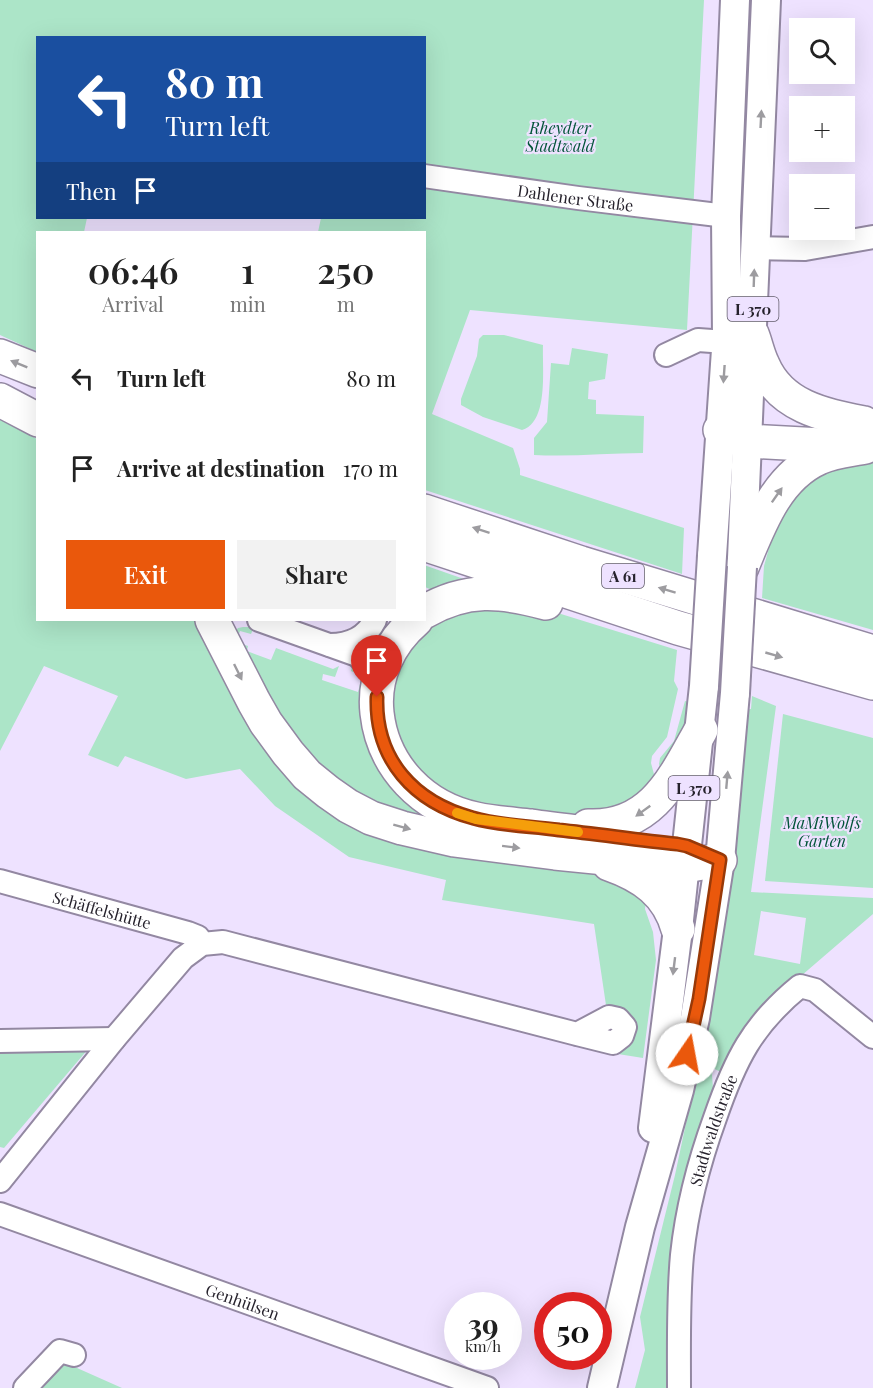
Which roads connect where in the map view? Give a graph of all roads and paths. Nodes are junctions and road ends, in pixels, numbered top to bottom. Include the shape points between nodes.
1 (735, 0) edge
2 (766, 0) edge
3 (426, 176) edge
4 (726, 216) junction
5 (873, 237) edge
6 (755, 248) junction
7 (739, 338) junction
8 (666, 355) dead end
9 (0, 356) edge
10 (36, 370) edge
11 (0, 388) edge
12 (0, 400) edge
13 (36, 402) edge
14 (36, 419) edge
15 (739, 431) junction
16 (869, 435) edge
17 (426, 512) edge
18 (426, 545) edge
19 (742, 567) junction
20 (431, 602) edge
21 (263, 621) edge
22 (374, 621) edge
23 (415, 621) edge
24 (220, 623) edge
25 (678, 628) junction
26 (823, 638) junction
27 (329, 645) junction
28 (873, 645) edge
29 (873, 652) edge
30 (380, 676) junction
31 (873, 683) edge
32 (700, 730) junction
33 (505, 823) junction
34 (555, 853) junction
35 (686, 856) junction
36 (720, 860) junction
37 (0, 881) edge
38 (678, 929) junction
39 (202, 944) junction
40 (578, 1034) dead end
41 (873, 1037) edge
42 (114, 1039) junction
43 (0, 1041) edge
44 (3, 1171) edge
45 (0, 1214) edge
46 (640, 1227) junction
47 (74, 1355) dead end
48 (25, 1388) edge
49 (488, 1388) edge
50 (602, 1388) edge
51 (679, 1388) edge

1 - 4 main road, L 370
6 -> 2 main road, L 370
3 - 4 street, Dahlener Straße
4 - 7 main road, L 370
5 - 6 street via 815,248
7 -> 6 main road, L 370
7 - 8 street via 698,340
7 - 15 main road, L 370
7 - 16 highway via 786,396
10 -> 9 highway
11 - 13 highway
12 - 14 highway
15 - 16 highway
15 - 19 main road, L 370
15 - 32 main road, L 370, bridge via 712,556
19 -> 16 highway via 768,508 793,476 809,463
26 -> 17 highway, A 61
18 - 25 highway, A 61
36 -> 19 main road, L 370, bridge
20 - 25 highway via 477,593 512,595 606,619
21 - 27 street
22 - 27 street via 356,640
23 - 30 highway via 398,638
24 -> 34 highway via 266,723 307,775 348,806 371,818 439,837
25 -> 31 highway, A 61
26 - 28 highway
26 - 29 highway, A 61
27 - 30 street via 357,655
30 - 33 highway via 379,726 400,773 443,807 476,819
32 -> 33 highway via 664,790 632,818 598,826
32 - 35 main road, L 370
33 - 35 highway
34 - 35 highway
34 - 38 highway via 607,864 639,877 665,899
35 - 36 highway
35 - 38 main road, L 370
36 - 46 main road, L 370 via 695,1018
37 - 39 street, Schäffelshütte via 188,933 198,937
38 -> 46 main road, L 370
39 - 40 street via 222,942
39 - 42 street via 183,958
41 - 51 street, Stadtwaldstraße via 815,990 800,986 765,1019 737,1062 702,1155 690,1206 682,1255
42 - 43 street
42 - 44 street
45 - 49 street, Genhülsen
46 - 50 main road, L 370
47 - 48 street via 60,1351

